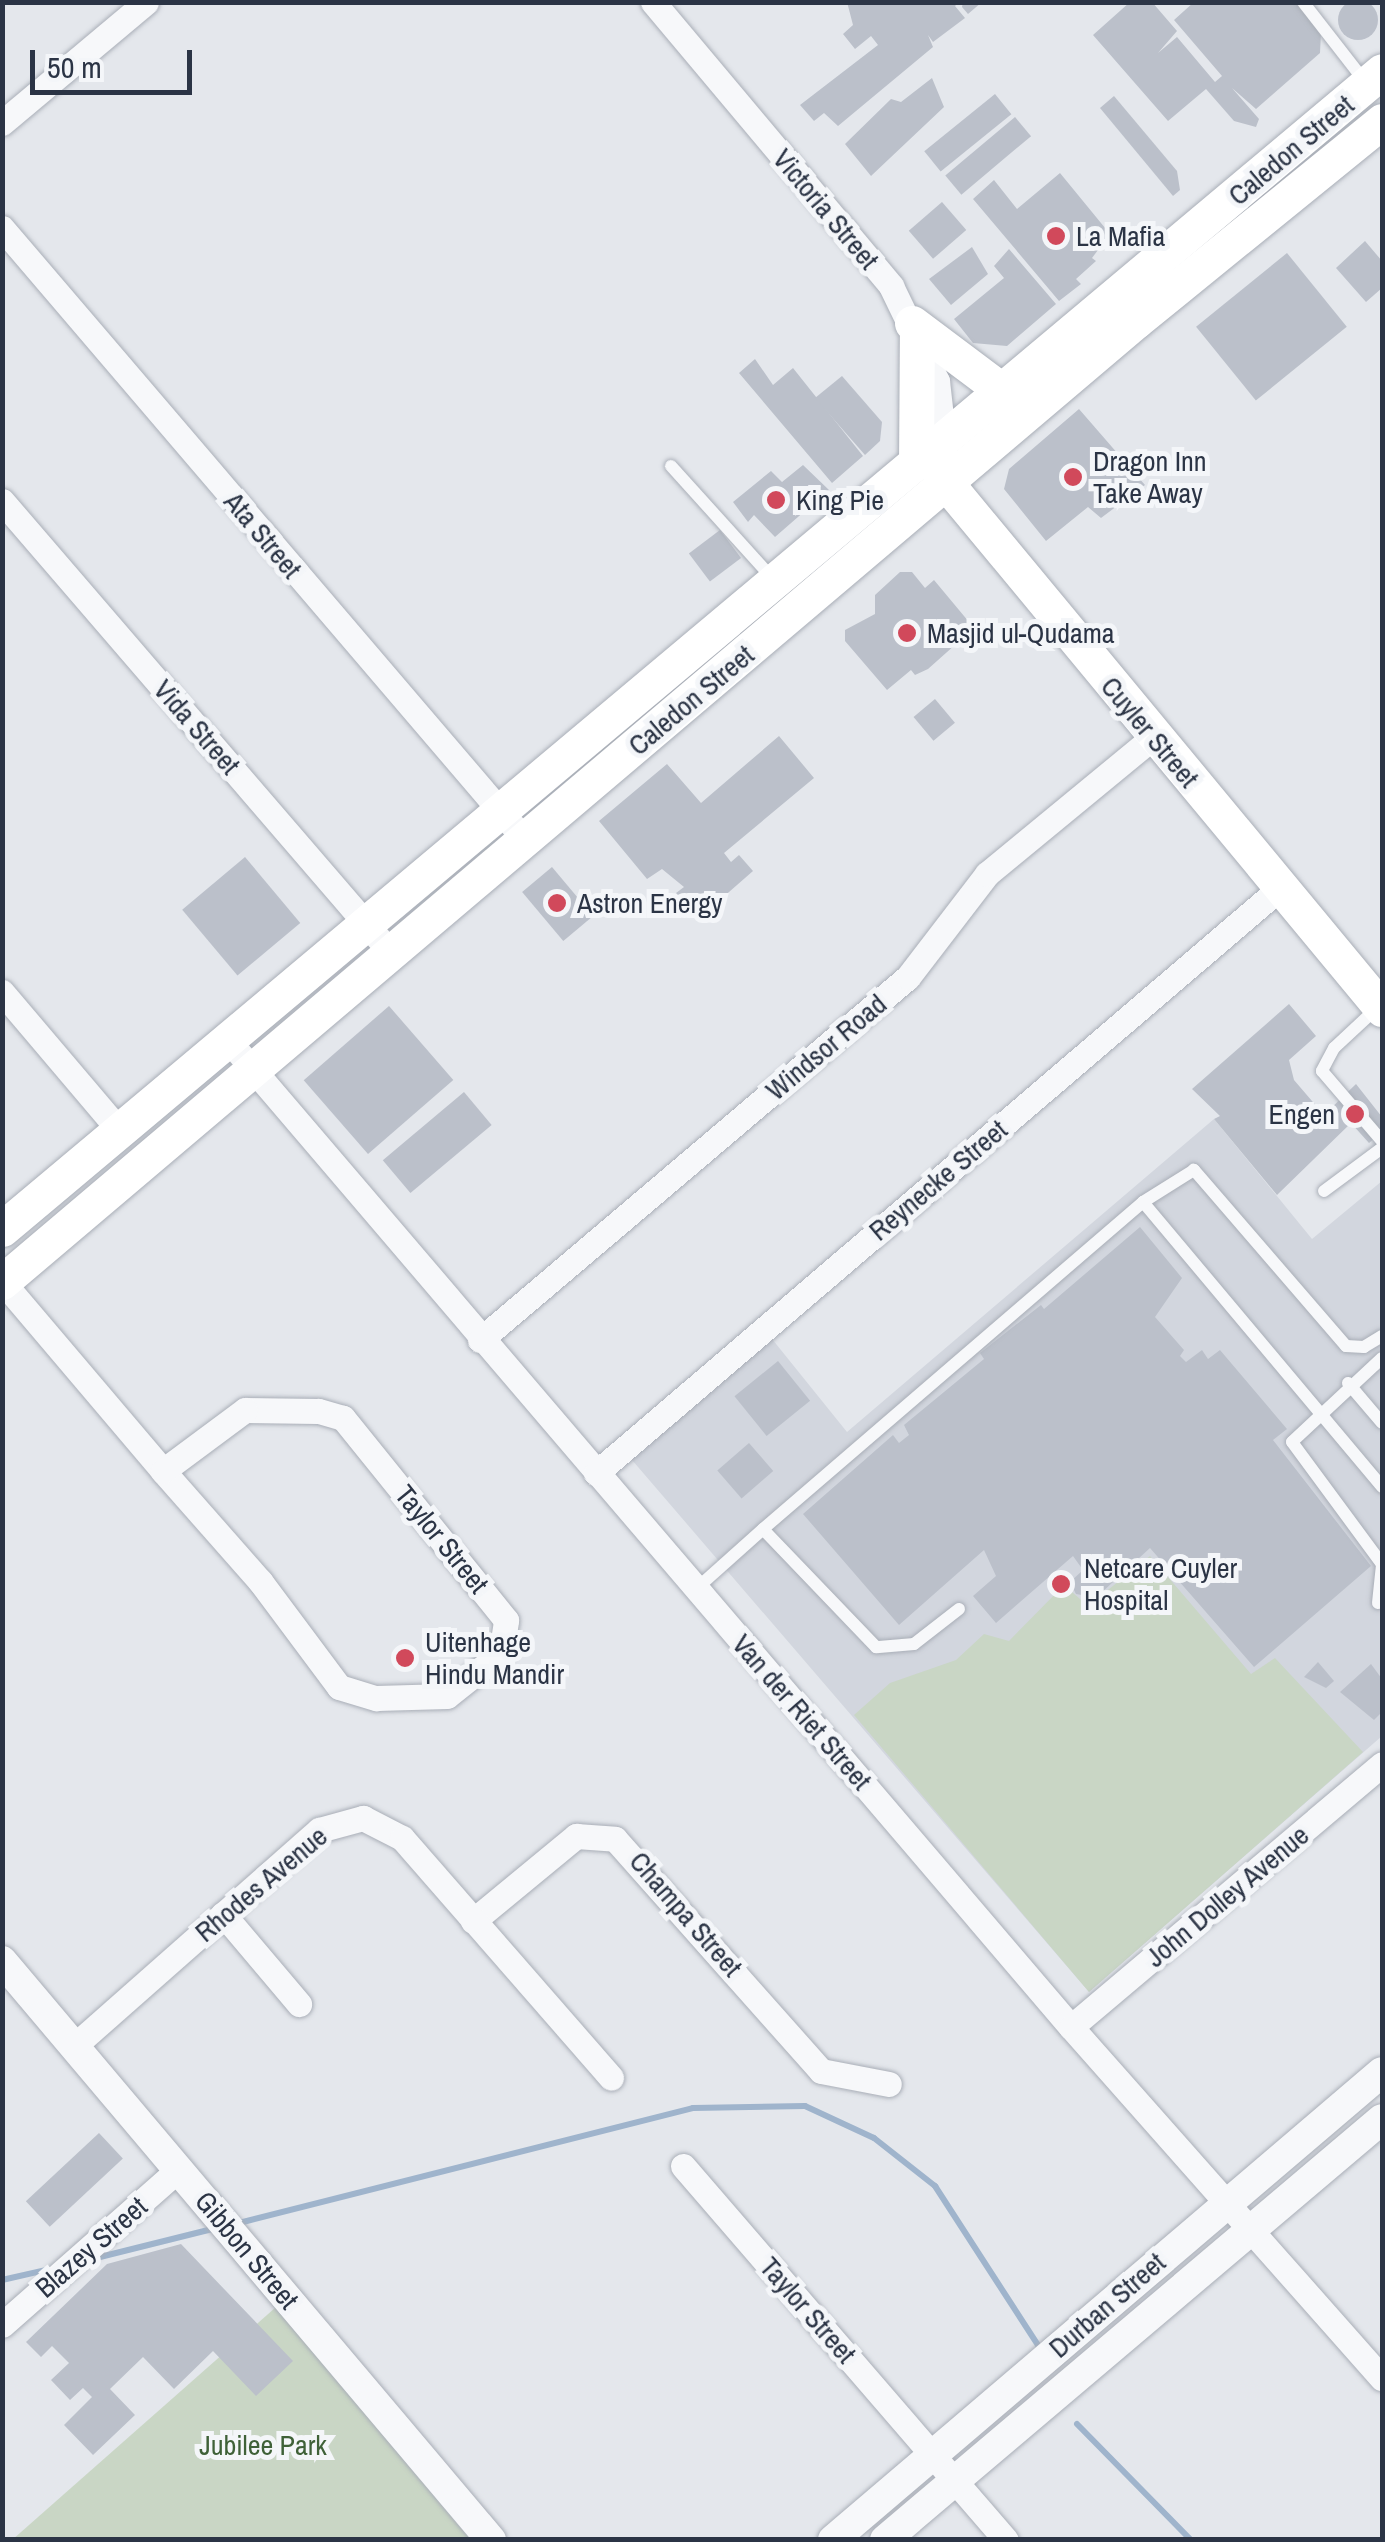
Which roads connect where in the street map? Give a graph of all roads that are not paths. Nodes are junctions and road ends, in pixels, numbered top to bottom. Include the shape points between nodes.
1 (146, 2) edge
2 (652, 2) edge
3 (1303, 2) edge
4 (1375, 78) edge
5 (1382, 122) edge
6 (2, 123) edge
7 (2, 228) edge
8 (914, 328) junction
9 (1004, 392) junction
10 (930, 453) junction
11 (671, 466) dead end
12 (947, 484) junction
13 (2, 502) edge
14 (773, 580) junction
15 (1153, 737) junction
16 (496, 810) junction
17 (525, 840) junction
18 (1280, 888) junction
19 (366, 924) junction
20 (391, 953) junction
21 (2, 992) edge
22 (1381, 1007) edge
23 (228, 1040) junction
24 (252, 1072) junction
25 (120, 1131) junction
26 (1382, 1145) edge
27 (1324, 1191) dead end
28 (1143, 1202) junction
29 (2, 1229) edge
30 (3, 1282) edge
31 (1382, 1336) edge
32 (480, 1340) junction
33 (1382, 1358) edge
34 (1348, 1383) junction
35 (1322, 1411) junction
36 (1382, 1422) edge
37 (163, 1471) junction
38 (596, 1473) junction
39 (1382, 1488) edge
40 (763, 1529) junction
41 (1382, 1564) edge
42 (696, 1589) junction
43 (1378, 1603) dead end
44 (959, 1610) dead end
45 (1382, 1764) edge
46 (223, 1914) junction
47 (473, 1921) junction
48 (2, 1961) edge
49 (299, 2004) dead end
50 (1071, 2027) junction
51 (74, 2046) junction
52 (1382, 2072) edge
53 (611, 2078) dead end
54 (889, 2084) dead end
55 (1382, 2119) edge
56 (683, 2166) dead end
57 (178, 2169) junction
58 (1230, 2200) junction
59 (1255, 2226) junction
60 (2, 2325) edge
61 (1382, 2378) edge
62 (934, 2454) junction
63 (955, 2480) junction
64 (492, 2540) edge
65 (832, 2540) edge
66 (885, 2540) edge
67 (1006, 2540) edge

1 - 6 street
2 - 8 street, Victoria Street via 891,286
3 - 4 lane
4 - 9 main road, Caledon Street
5 - 12 main road, Caledon Street
7 - 16 street, Ata Street
8 - 9 main road
8 - 10 main road
9 - 10 main road, Caledon Street
10 - 12 main road
10 - 14 main road, Caledon Street
11 - 14 lane
12 - 15 main road, Cuyler Street
12 - 17 main road, Caledon Street
13 - 19 street, Vida Street
14 - 16 main road, Caledon Street
15 - 18 main road, Cuyler Street
15 - 32 street, Windsor Road via 986,874 908,977
16 - 17 street, Ata Street
16 - 19 main road, Caledon Street
17 - 20 main road, Caledon Street
18 - 22 main road, Cuyler Street
18 - 38 street, Reynecke Street
19 - 20 street, Vida Street
19 - 23 main road, Caledon Street
20 - 24 main road, Caledon Street
21 - 25 street
22 - 26 lane via 1334,1048 1322,1071
23 - 24 street, Van der Riet Street
23 - 25 main road, Caledon Street
24 - 30 main road, Caledon Street
24 - 32 street, Van der Riet Street
25 - 29 main road, Caledon Street
26 - 27 lane
28 - 31 lane via 1192,1169 1346,1346 1364,1347
28 - 35 lane
28 - 40 lane
30 - 37 street, Taylor Street
32 - 38 street, Van der Riet Street
33 - 34 lane
34 - 35 lane
34 - 36 lane
35 - 39 lane
35 - 41 lane via 1293,1445
37 - 37 street, Taylor Street via 260,1581 339,1688 376,1698 447,1696 501,1652 506,1620 343,1418 245,1410
38 - 42 street, Van der Riet Street
40 - 42 lane
40 - 44 lane via 876,1647 914,1644
41 - 43 lane
42 - 50 street, Van der Riet Street
45 - 50 street, John Dolley Avenue
46 - 47 street, Rhodes Avenue via 319,1830 363,1818 402,1838
46 - 49 street
46 - 51 street, Rhodes Avenue
47 - 53 street, Rhodes Avenue
47 - 54 street, Champa Street via 576,1836 615,1838 820,2070
48 - 51 street, Gibbon Street
50 - 58 street, Van der Riet Street
51 - 57 street, Gibbon Street
52 - 58 street, Durban Street
55 - 59 street, Durban Street
56 - 62 street, Taylor Street
57 - 60 street, Blazey Street
57 - 64 street, Gibbon Street
58 - 59 street, Van der Riet Street
58 - 62 street, Durban Street
59 - 61 street, Van der Riet Street
59 - 63 street, Durban Street
62 - 63 street, Taylor Street
62 - 65 street, Durban Street
63 - 66 street, Durban Street
63 - 67 street

